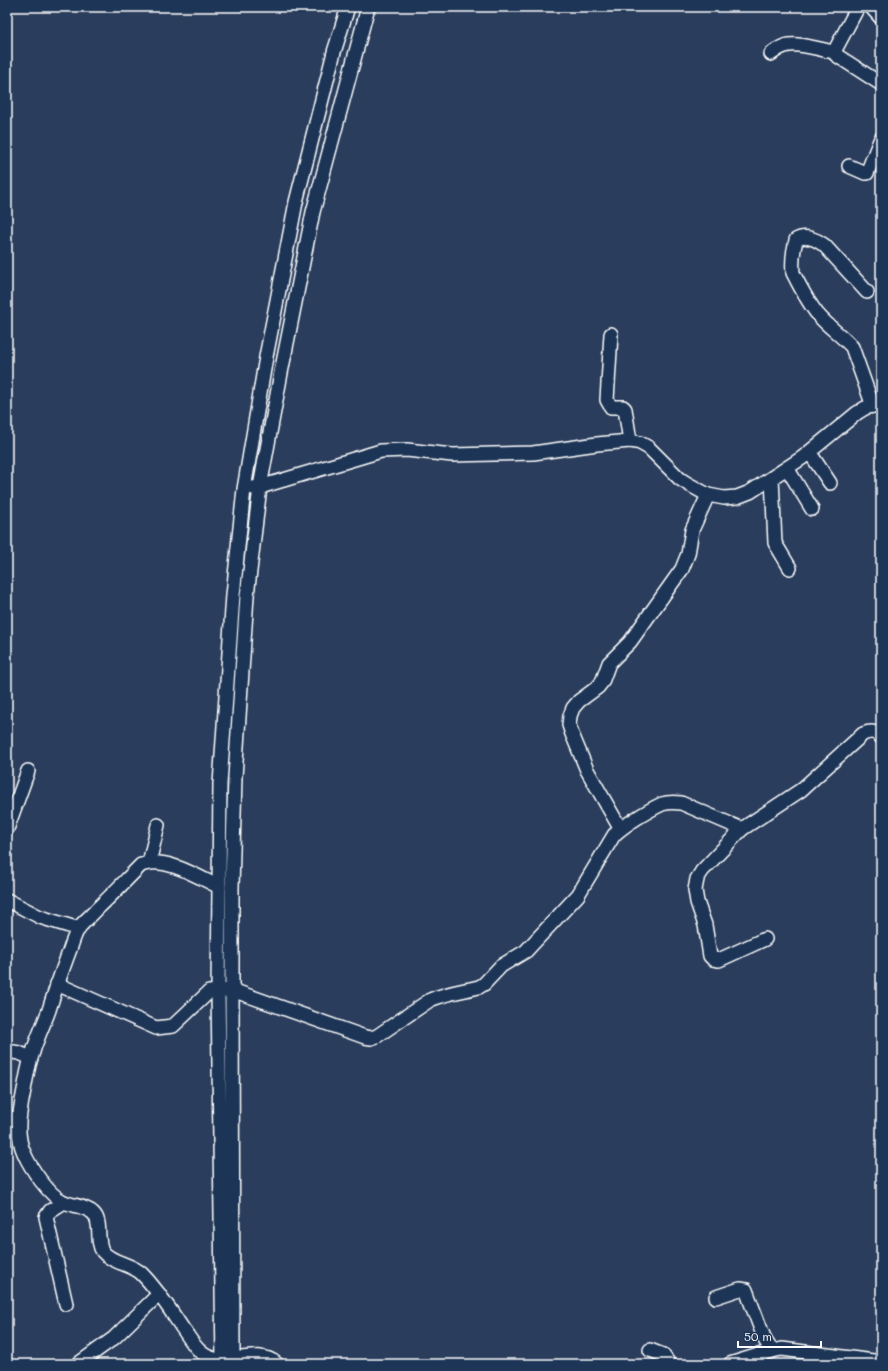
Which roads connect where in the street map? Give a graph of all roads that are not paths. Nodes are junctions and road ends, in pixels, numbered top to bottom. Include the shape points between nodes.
1 (348, 7) edge
2 (368, 7) edge
3 (858, 7) edge
4 (871, 7) edge
5 (881, 18) edge
6 (834, 52) junction
7 (771, 54) dead end
8 (881, 84) edge
9 (881, 138) edge
10 (849, 166) dead end
11 (867, 292) dead end
12 (611, 334) dead end
13 (877, 405) edge
14 (630, 441) junction
15 (810, 453) junction
16 (787, 468) junction
17 (772, 478) junction
18 (830, 483) dead end
19 (260, 487) junction
20 (244, 489) junction
21 (708, 495) junction
22 (812, 509) dead end
23 (790, 568) dead end
24 (872, 734) edge
25 (28, 772) dead end
26 (158, 825) dead end
27 (620, 828) junction
28 (7, 829) edge
29 (742, 829) junction
30 (149, 863) junction
31 (219, 887) junction
32 (7, 900) edge
33 (79, 929) junction
34 (765, 939) dead end
35 (57, 984) junction
36 (232, 990) junction
37 (218, 991) junction
38 (7, 1051) edge
39 (31, 1058) junction
40 (13, 1118) edge
41 (64, 1202) junction
42 (159, 1294) junction
43 (716, 1297) dead end
44 (66, 1304) dead end
45 (650, 1350) dead end
46 (772, 1351) junction
47 (228, 1362) edge
48 (881, 1362) edge
49 (78, 1364) edge
50 (277, 1364) edge
51 (669, 1364) edge
52 (730, 1364) edge

1 - 20 street via 296,202
2 - 19 street via 313,212
3 - 6 street
4 - 5 street
6 - 7 street via 789,45
6 - 8 street
9 - 10 street via 868,173
11 - 13 street via 824,245 817,240 796,240 793,273 820,318 852,348
12 - 14 street via 607,400 611,407 625,409
13 - 15 street via 857,413
14 - 19 street via 533,453 452,455 407,450 381,451
14 - 21 street via 649,448 680,479
15 - 16 street
15 - 18 street
16 - 17 street
16 - 22 street
17 - 21 street via 737,497
17 - 23 street via 775,543
19 - 20 street
19 - 36 street via 247,596 235,777
20 - 31 street via 233,595 220,784
21 - 27 street via 692,530 688,554 682,569 630,642 609,663 602,682 579,701 570,716 569,725 587,770
24 - 29 street via 805,787
25 - 28 street
26 - 30 street
27 - 29 street via 663,804 672,802 681,803
27 - 36 street via 578,895 526,951 501,966 479,987 430,1000 377,1036 365,1037
29 - 34 street via 702,871 695,890 710,956 713,959 719,960
30 - 31 street via 167,864 188,871
30 - 33 street via 141,865
31 - 37 street
32 - 33 street via 40,917
33 - 35 street
35 - 37 street via 156,1028 173,1026 209,992
35 - 39 street
36 - 37 street
36 - 47 street
37 - 47 street
38 - 39 street
39 - 40 street
40 - 41 street via 23,1152 49,1192
41 - 42 street via 88,1209 94,1214 103,1252 137,1270
41 - 44 street via 46,1217
42 - 47 street via 203,1354 213,1360
42 - 49 street via 114,1338
43 - 46 street via 740,1289 746,1290 765,1340
45 - 51 street via 663,1355
46 - 48 street via 791,1350
46 - 52 street
47 - 50 street via 264,1357

